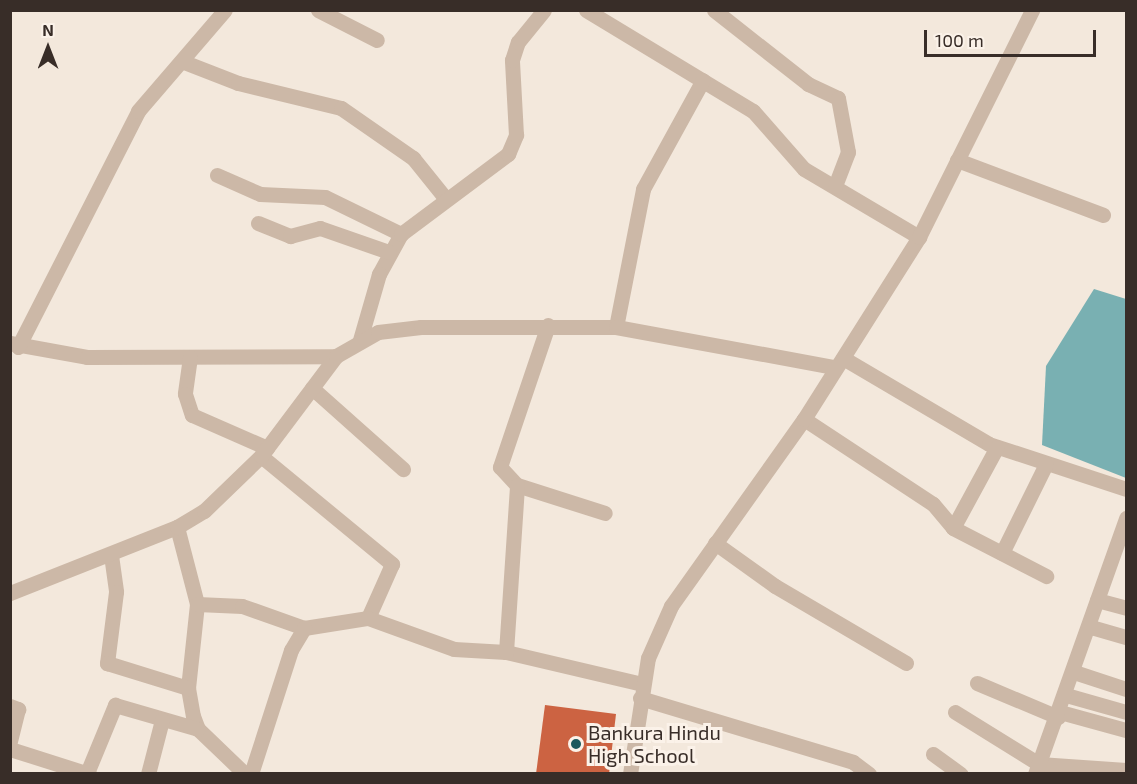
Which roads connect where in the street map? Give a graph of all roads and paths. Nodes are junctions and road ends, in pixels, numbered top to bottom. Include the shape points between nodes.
1 (225, 10) edge
2 (318, 10) edge
3 (586, 10) edge
4 (714, 10) edge
5 (1032, 10) edge
6 (536, 12) edge
7 (377, 40) dead end
8 (184, 62) junction
9 (703, 80) junction
10 (957, 160) junction
11 (218, 175) dead end
12 (835, 186) junction
13 (446, 199) junction
14 (1103, 214) dead end
15 (258, 223) dead end
16 (401, 234) junction
17 (919, 237) junction
18 (389, 252) junction
19 (548, 325) junction
20 (616, 327) junction
21 (360, 340) junction
22 (14, 345) edge
23 (336, 356) junction
24 (190, 357) junction
25 (839, 363) junction
26 (312, 388) junction
27 (804, 419) junction
28 (997, 447) junction
29 (264, 452) junction
30 (1046, 464) junction
31 (403, 468) dead end
32 (517, 485) junction
33 (1126, 489) edge
34 (605, 513) dead end
35 (1126, 518) edge
36 (177, 527) junction
37 (953, 528) junction
38 (715, 543) junction
39 (1002, 553) junction
40 (111, 555) junction
41 (1046, 576) dead end
42 (10, 593) edge
43 (1097, 600) junction
44 (197, 604) junction
45 (1126, 608) edge
46 (369, 618) junction
47 (1090, 627) junction
48 (304, 628) junction
49 (1126, 637) edge
50 (506, 652) junction
51 (906, 663) dead end
52 (1074, 672) junction
53 (977, 683) dead end
54 (188, 688) junction
55 (1126, 689) edge
56 (641, 691) junction
57 (1066, 695) junction
58 (10, 706) edge
59 (955, 712) dead end
60 (1126, 712) edge
61 (1058, 714) junction
62 (162, 720) junction
63 (198, 729) junction
64 (1126, 730) edge
65 (10, 742) edge
66 (10, 749) edge
67 (933, 754) dead end
68 (1037, 769) edge
69 (66, 770) edge
70 (1126, 770) edge
71 (88, 773) edge
72 (148, 774) edge
73 (245, 774) edge
74 (251, 774) edge
75 (630, 774) edge
76 (869, 774) edge
77 (960, 774) edge

1 - 8 street
2 - 7 street
3 - 9 street
4 - 12 street via 808,84 838,98 848,152
5 - 10 street
6 - 13 street via 512,60 513,145 499,162
8 - 13 street via 238,82 341,108 419,163
8 - 22 street via 138,111
9 - 12 street via 763,118 804,169
9 - 20 street via 643,189
10 - 14 street
10 - 17 street
11 - 16 street via 260,194 325,197
12 - 17 street
13 - 16 street
15 - 18 street via 290,236 320,228
16 - 18 street
17 - 25 street
18 - 21 street
19 - 20 street
19 - 21 street via 397,328
19 - 32 street via 501,457 502,472
20 - 25 street
21 - 23 street
22 - 24 street via 87,357
23 - 24 street
23 - 26 street
24 - 29 street via 185,394 192,415
25 - 27 street
25 - 28 street
26 - 29 street
26 - 31 street
27 - 37 street via 933,504
27 - 38 street
28 - 30 street
28 - 37 street
29 - 36 street via 218,500
29 - 46 street via 392,564
30 - 33 street
30 - 39 street
32 - 34 street
32 - 50 street
35 - 43 street
36 - 40 street
36 - 44 street
37 - 39 street
38 - 51 street via 775,586
38 - 56 street via 671,606
39 - 41 street
40 - 42 street
40 - 54 street via 116,592 107,663
43 - 45 street
43 - 47 street
44 - 48 street via 242,606
44 - 54 street
46 - 48 street
46 - 50 street via 454,649
47 - 49 street
47 - 52 street
48 - 74 street via 291,650
50 - 56 street
52 - 55 street
52 - 57 street
53 - 61 street
54 - 63 street
56 - 75 street
56 - 76 street via 853,762
57 - 60 street
57 - 61 street
58 - 65 street via 18,709
59 - 68 street
61 - 64 street
61 - 68 street
62 - 63 street
62 - 71 street via 115,705
62 - 72 street
63 - 73 street
66 - 69 street
67 - 77 street
68 - 70 street
69 - 71 street

